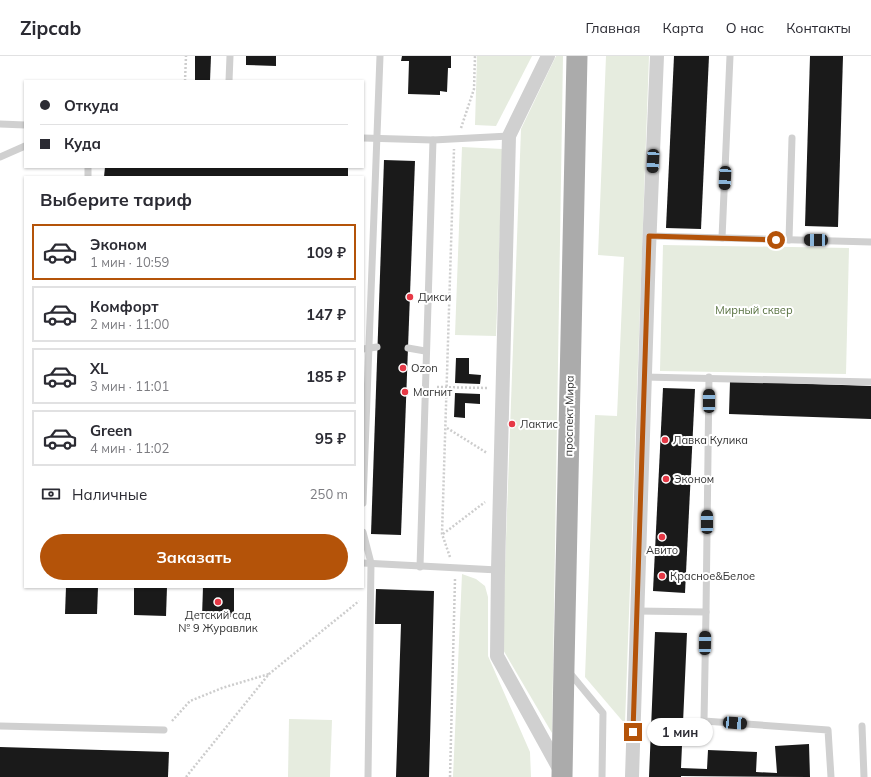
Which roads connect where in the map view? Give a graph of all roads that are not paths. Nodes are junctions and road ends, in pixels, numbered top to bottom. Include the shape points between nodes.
1 (230, 56) edge
2 (380, 56) edge
3 (548, 56) edge
4 (577, 56) edge
5 (657, 56) edge
6 (730, 56) edge
7 (229, 80) edge
8 (0, 124) edge
9 (24, 125) edge
10 (509, 136) junction
11 (364, 138) edge
12 (377, 138) junction
13 (792, 138) dead end
14 (433, 140) junction
15 (24, 146) edge
16 (0, 157) edge
17 (649, 236) junction
18 (722, 238) junction
19 (789, 240) junction
20 (871, 242) edge
21 (377, 347) dead end
22 (408, 348) dead end
23 (366, 349) edge
24 (426, 351) junction
25 (644, 376) junction
26 (709, 377) junction
27 (871, 382) edge
28 (364, 452) edge
29 (364, 536) edge
30 (364, 563) edge
31 (371, 563) junction
32 (420, 566) junction
33 (498, 570) junction
34 (637, 611) junction
35 (706, 612) junction
36 (564, 666) junction
37 (0, 726) edge
38 (862, 726) dead end
39 (164, 730) road end
40 (562, 776) edge
41 (368, 777) edge
42 (602, 777) edge
43 (632, 777) edge
44 (831, 777) edge
45 (864, 777) edge

1 - 7 lane
2 - 12 lane
3 - 10 street
4 - 36 main road, проспект Мира
5 - 17 street
6 - 18 lane
8 - 9 lane
10 - 14 lane
10 - 33 street
11 - 12 lane
12 - 14 lane
12 - 23 lane
13 - 19 lane
14 - 24 lane
15 - 16 lane
17 - 18 lane
17 - 25 street
18 - 19 lane
19 - 20 lane
21 - 23 lane
22 - 24 lane
23 - 28 lane
24 - 32 lane
25 - 26 lane
25 - 34 street
26 - 27 lane
26 - 35 lane
29 - 31 lane
30 - 31 lane
31 - 32 lane
31 - 41 lane
32 - 33 lane
33 - 40 street via 497,656
34 - 35 lane
34 - 43 street
35 - 44 lane via 704,721 828,730
36 - 40 main road, проспект Мира
36 - 42 lane via 602,713
37 - 39 lane
38 - 45 lane

